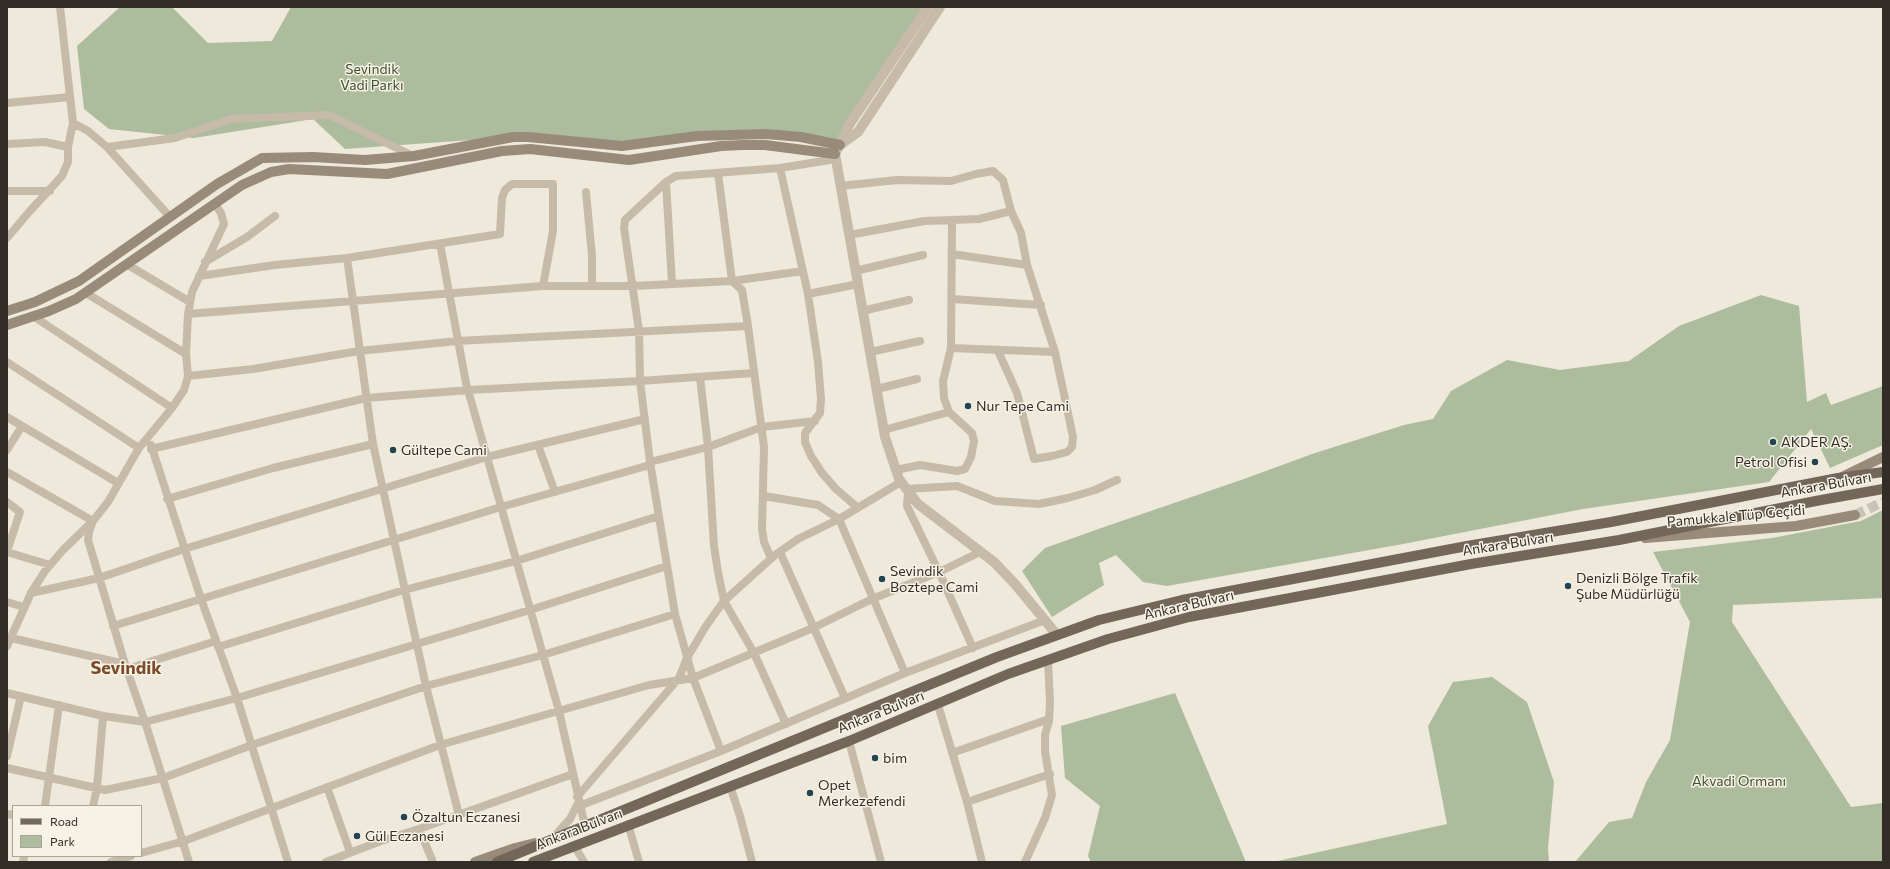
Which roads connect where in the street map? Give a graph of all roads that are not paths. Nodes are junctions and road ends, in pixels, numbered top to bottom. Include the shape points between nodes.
1 (60, 7) edge
2 (928, 7) edge
3 (940, 7) edge
4 (70, 97) junction
5 (7, 103) edge
6 (72, 123) junction
7 (7, 144) edge
8 (68, 147) junction
9 (107, 147) junction
10 (837, 153) junction
11 (414, 156) junction
12 (780, 168) junction
13 (718, 173) junction
14 (666, 182) junction
15 (840, 186) junction
16 (7, 191) edge
17 (50, 191) junction
18 (586, 192) dead end
19 (214, 204) junction
20 (1011, 211) junction
21 (275, 216) dead end
22 (170, 217) junction
23 (952, 221) junction
24 (849, 235) junction
25 (7, 238) edge
26 (440, 244) junction
27 (952, 254) junction
28 (923, 255) dead end
29 (347, 258) junction
30 (205, 262) junction
31 (128, 265) junction
32 (1027, 265) junction
33 (802, 271) junction
34 (855, 271) junction
35 (199, 276) junction
36 (732, 281) junction
37 (672, 284) junction
38 (858, 284) junction
39 (543, 286) junction
40 (592, 286) junction
41 (634, 286) junction
42 (86, 293) junction
43 (449, 293) junction
44 (808, 294) junction
45 (952, 299) junction
46 (909, 300) dead end
47 (354, 301) junction
48 (190, 302) junction
49 (1040, 305) junction
50 (7, 311) edge
51 (862, 311) junction
52 (188, 314) junction
53 (33, 316) junction
54 (7, 325) edge
55 (748, 326) junction
56 (639, 331) junction
57 (457, 341) junction
58 (920, 341) dead end
59 (951, 348) junction
60 (359, 351) junction
61 (998, 351) junction
62 (870, 352) junction
63 (1055, 352) junction
64 (186, 354) junction
65 (7, 362) edge
66 (753, 373) junction
67 (188, 376) junction
68 (700, 378) junction
69 (917, 379) dead end
70 (640, 381) junction
71 (877, 389) junction
72 (468, 390) junction
73 (366, 398) junction
74 (172, 408) junction
75 (949, 412) junction
76 (7, 417) edge
77 (645, 419) junction
78 (815, 420) junction
79 (22, 426) junction
80 (762, 426) junction
81 (884, 430) junction
82 (149, 436) junction
83 (373, 444) junction
84 (538, 445) junction
85 (708, 447) junction
86 (139, 448) junction
87 (151, 449) junction
88 (7, 450) edge
89 (487, 457) junction
90 (1883, 457) edge
91 (650, 464) junction
92 (896, 470) junction
93 (7, 472) edge
94 (1883, 472) edge
95 (1838, 478) junction
96 (1117, 480) dead end
97 (118, 483) junction
98 (905, 488) junction
99 (382, 489) junction
100 (1883, 489) edge
101 (555, 492) junction
102 (1864, 492) junction
103 (1883, 493) edge
104 (764, 496) junction
105 (167, 499) junction
106 (7, 502) edge
107 (501, 507) junction
108 (858, 508) junction
109 (1855, 515) tunnel mouth
110 (659, 516) junction
111 (839, 519) junction
112 (93, 521) junction
113 (392, 540) junction
114 (1619, 540) junction
115 (184, 549) junction
116 (7, 551) edge
117 (780, 552) junction
118 (980, 552) junction
119 (771, 558) junction
120 (516, 561) junction
121 (50, 565) junction
122 (667, 566) junction
123 (939, 572) junction
124 (99, 578) junction
125 (404, 590) junction
126 (31, 593) junction
127 (872, 598) junction
128 (201, 599) junction
129 (724, 601) junction
130 (7, 602) edge
131 (24, 607) junction
132 (530, 610) junction
133 (675, 614) junction
134 (1045, 620) junction
135 (113, 626) junction
136 (813, 628) junction
137 (1058, 635) junction
138 (11, 638) junction
139 (417, 643) junction
140 (217, 644) junction
141 (7, 646) edge
142 (973, 648) junction
143 (754, 653) junction
144 (543, 655) junction
145 (688, 658) junction
146 (1048, 660) junction
147 (126, 666) junction
148 (905, 673) junction
149 (693, 678) junction
150 (677, 681) junction
151 (426, 686) junction
152 (7, 693) edge
153 (21, 696) junction
154 (237, 698) junction
155 (845, 698) junction
156 (59, 704) junction
157 (938, 705) junction
158 (559, 711) junction
159 (103, 716) junction
160 (1049, 719) junction
161 (146, 722) junction
162 (786, 724) junction
163 (849, 741) junction
164 (252, 745) junction
165 (440, 745) junction
166 (721, 751) junction
167 (952, 752) junction
168 (7, 756) edge
169 (7, 768) edge
170 (572, 774) junction
171 (1050, 774) junction
172 (50, 777) junction
173 (163, 778) junction
174 (730, 786) junction
175 (327, 787) junction
176 (97, 788) junction
177 (578, 802) junction
178 (967, 802) junction
179 (45, 805) edge
180 (93, 805) edge
181 (270, 807) junction
182 (459, 815) junction
183 (628, 824) junction
184 (585, 826) junction
185 (419, 829) junction
186 (551, 840) junction
187 (184, 841) junction
188 (574, 845) junction
189 (350, 852) junction
190 (142, 853) edge
191 (128, 857) edge
192 (543, 860) edge
193 (111, 862) edge
194 (189, 862) edge
195 (288, 862) edge
196 (326, 862) edge
197 (433, 862) edge
198 (475, 862) edge
199 (497, 862) edge
200 (533, 862) edge
201 (584, 862) edge
202 (639, 862) edge
203 (752, 862) edge
204 (882, 862) edge
205 (982, 862) edge
206 (1024, 862) edge

1 - 4 street
2 - 10 street via 849,125
3 - 10 street via 858,132
4 - 5 street
4 - 6 street
6 - 8 street
6 - 9 street via 88,131
7 - 8 street via 45,142
8 - 17 street via 68,162 62,176
9 - 11 street via 175,138 231,119 329,114
9 - 22 street
10 - 11 main road via 801,138 766,134 697,136 622,146 513,137
10 - 12 street
10 - 15 street
10 - 19 main road via 765,145 721,146 629,160 612,160 584,154 540,150 502,151 387,174 289,169 271,172 242,185
11 - 22 main road via 365,160 262,158 217,184
12 - 13 street
12 - 33 street
13 - 14 street via 676,176
13 - 36 street
14 - 37 street
14 - 41 street via 625,220 624,228
15 - 20 street via 897,180 951,181 993,171 1002,180
15 - 24 street
16 - 17 street
17 - 25 street
18 - 40 street
19 - 30 street via 222,213 224,224
19 - 31 main road
20 - 23 street via 979,219
20 - 32 street via 1021,233
21 - 30 street via 247,238
22 - 50 main road via 79,281 35,302
23 - 24 street via 924,221
23 - 27 street
24 - 34 street
26 - 29 street
26 - 39 street via 500,234 502,198 505,190 512,184 553,184 553,231
26 - 43 street
27 - 32 street
27 - 45 street
28 - 34 street
29 - 35 street
29 - 47 street
30 - 35 street
31 - 42 main road
31 - 48 street
32 - 49 street
33 - 36 street
33 - 44 street
34 - 38 street
35 - 48 street
36 - 37 street
36 - 55 street via 742,290
37 - 41 street
38 - 44 street
38 - 51 street
39 - 40 street
39 - 43 street
40 - 41 street
41 - 56 street
42 - 53 main road
42 - 64 street
43 - 47 street
43 - 57 street
44 - 78 street via 821,399 820,413
45 - 49 street
45 - 59 street
46 - 51 street
47 - 52 street
47 - 60 street
48 - 52 street
49 - 63 street
51 - 62 street
52 - 64 street
53 - 54 main road
53 - 74 street
55 - 56 street
55 - 66 street
56 - 57 street
56 - 70 street
57 - 60 street
57 - 72 street
58 - 62 street
59 - 61 street
59 - 75 street via 943,381 944,398
60 - 67 street via 253,369
60 - 73 street
61 - 63 street
61 - 63 street via 1017,393 1034,459 1067,452 1072,447 1073,437
62 - 71 street
64 - 67 street
65 - 86 street
66 - 68 street
66 - 80 street
67 - 74 street via 184,390
68 - 70 street
68 - 85 street
69 - 71 street
70 - 72 street
70 - 77 street
71 - 81 street
72 - 73 street
72 - 89 street
73 - 83 street
73 - 87 street
74 - 82 street
75 - 81 street
75 - 92 street via 972,433 974,441 971,457 965,469 952,471 920,464
76 - 79 street
77 - 84 street
77 - 91 street
78 - 80 street
78 - 108 street via 805,433 805,442 811,456 836,489
79 - 88 street
79 - 97 street
80 - 85 street
80 - 104 street
81 - 92 street
82 - 86 street
82 - 87 street
83 - 99 street
83 - 105 street via 273,468
84 - 89 street
84 - 101 street
85 - 91 street
85 - 129 street via 714,546
86 - 97 street
87 - 105 street
89 - 99 street
89 - 107 street
90 - 95 main road
91 - 101 street
91 - 110 street
92 - 98 street
93 - 112 street
94 - 95 main road, Ankara Bulvarı
95 - 137 main road, Ankara Bulvarı via 1182,600 1099,620
96 - 98 street via 1095,490 1039,504 995,501 957,486
97 - 112 street via 108,502
98 - 108 street, Ankara Bulvarı
98 - 118 street via 918,504
98 - 123 street via 907,506
99 - 113 street
99 - 115 street
100 - 102 main road, Ankara Bulvarı
101 - 107 street
102 - 103 main road
102 - 114 main road, Ankara Bulvarı
104 - 111 street via 818,505
104 - 119 street via 762,529
105 - 115 street
106 - 116 street via 20,512
107 - 113 street
107 - 120 street
108 - 111 street, Ankara Bulvarı
109 - 114 main road, Pamukkale Tüp Geçidi via 1796,526
110 - 120 street
110 - 122 street
111 - 117 street, Ankara Bulvarı via 798,539
111 - 127 street
112 - 121 street
112 - 124 street via 88,540
113 - 125 street
113 - 128 street
114 - 146 main road, Ankara Bulvarı via 1471,564 1189,617 1108,638
115 - 124 street
115 - 128 street
116 - 121 street
117 - 119 street, Ankara Bulvarı
117 - 136 street
118 - 123 street
118 - 134 street via 994,562
119 - 129 street, Ankara Bulvarı
120 - 125 street
120 - 132 street
121 - 126 street
122 - 132 street
122 - 133 street
123 - 127 street
123 - 142 street
124 - 126 street
124 - 135 street
125 - 139 street
125 - 140 street
126 - 131 street
127 - 136 street
127 - 148 street
128 - 135 street
128 - 140 street
129 - 143 street
129 - 145 street, Ankara Bulvarı
130 - 131 street
131 - 138 street
132 - 139 street
132 - 144 street
133 - 144 street
133 - 145 street
134 - 137 street
134 - 142 street
135 - 147 street
136 - 143 street
136 - 155 street
137 - 184 main road, Ankara Bulvarı via 997,657
138 - 141 street
138 - 147 street
139 - 151 street
139 - 154 street
140 - 147 street
140 - 154 street
142 - 148 street
143 - 149 street
143 - 162 street
144 - 151 street
144 - 158 street
145 - 149 street
145 - 150 street, Ankara Bulvarı
146 - 157 main road, Ankara Bulvarı via 1008,674
146 - 160 street
147 - 161 street
148 - 155 street
149 - 150 street
149 - 166 street
150 - 158 street via 649,685
150 - 177 street, Ankara Bulvarı
151 - 164 street
151 - 165 street
152 - 153 street
153 - 156 street
153 - 168 street
154 - 161 street
154 - 164 street
155 - 162 street
156 - 159 street
156 - 172 street
157 - 163 main road, Ankara Bulvarı
157 - 167 street
158 - 165 street
158 - 170 street
159 - 161 street
159 - 176 street
160 - 167 street
160 - 171 street via 1045,751
161 - 173 street
162 - 166 street
163 - 174 main road, Ankara Bulvarı
163 - 204 street
164 - 173 street
164 - 181 street
165 - 175 street
165 - 182 street
166 - 177 street
167 - 178 street
169 - 172 street
170 - 177 street
170 - 182 street
171 - 178 street
171 - 206 street via 1052,795 1045,818
172 - 176 street
172 - 179 street
173 - 176 street via 105,790
173 - 187 street
174 - 183 main road, Ankara Bulvarı
174 - 203 street
175 - 181 street
175 - 189 street
176 - 180 street
177 - 184 street
177 - 186 street, Ankara Bulvarı via 570,819
178 - 205 street
181 - 187 street
181 - 195 street
182 - 185 street
183 - 188 main road, Ankara Bulvarı
183 - 202 street
184 - 186 main road, Ankara Bulvarı
185 - 189 street
185 - 197 street
186 - 198 main road via 515,848
186 - 199 main road, Ankara Bulvarı
187 - 190 street
187 - 194 street
188 - 192 main road, Ankara Bulvarı
188 - 201 street
189 - 196 street
191 - 193 street
192 - 200 main road, Ankara Bulvarı

